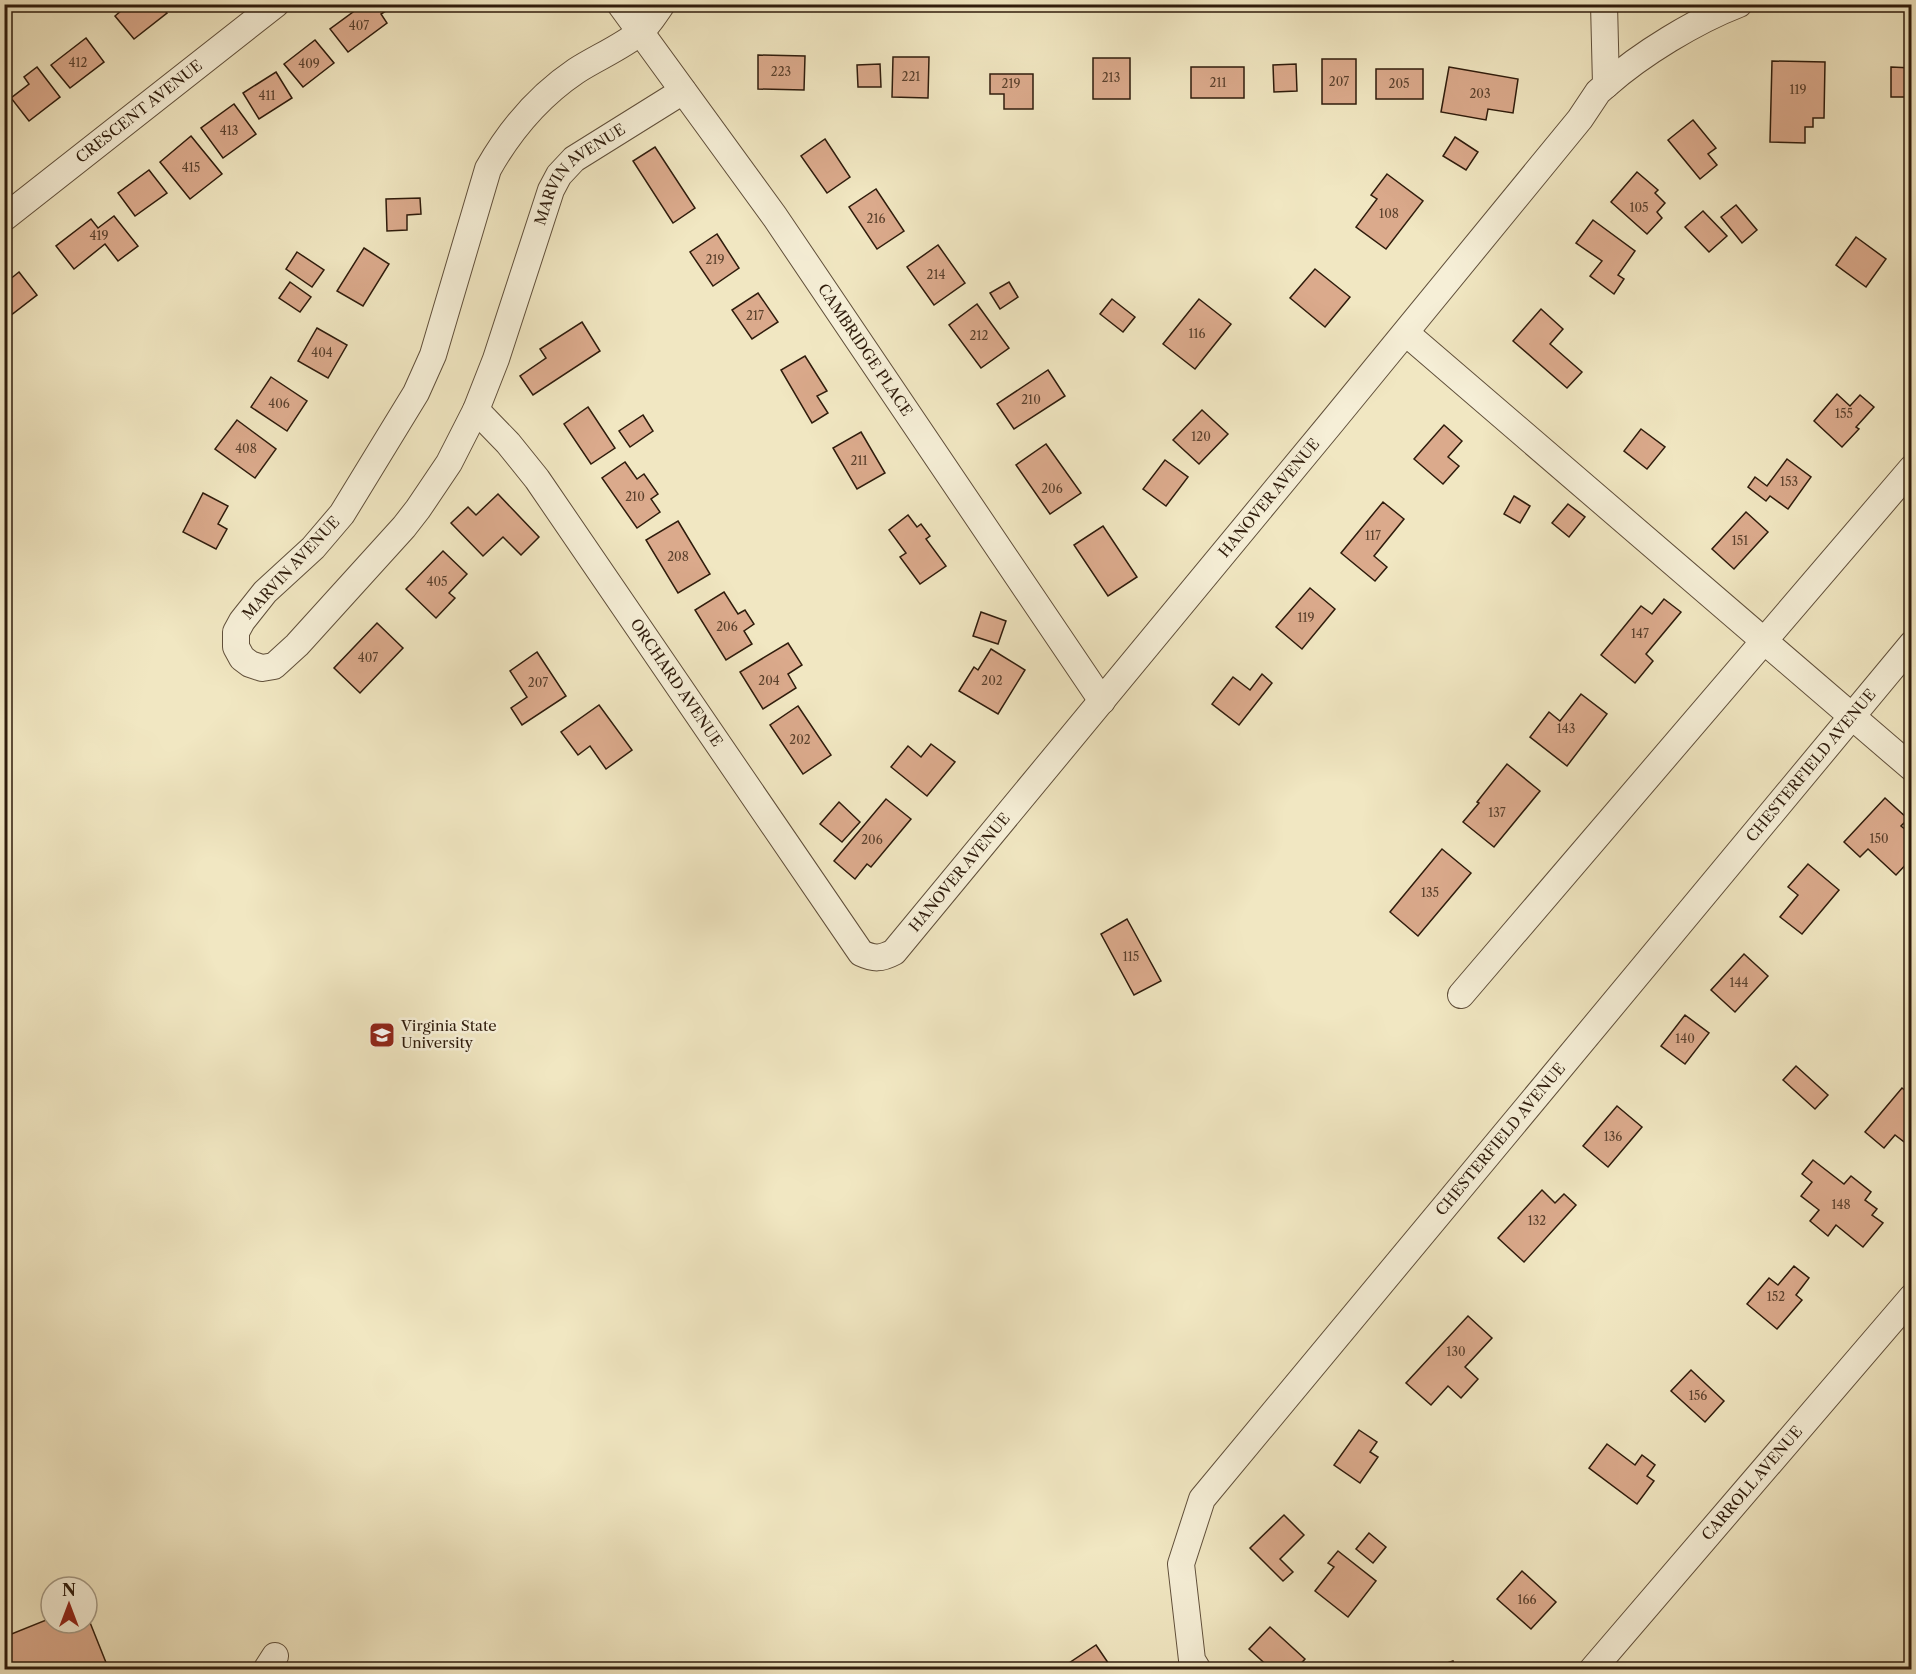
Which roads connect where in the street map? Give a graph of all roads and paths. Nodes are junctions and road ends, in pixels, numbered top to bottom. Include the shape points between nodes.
1 (276, 4) edge
2 (620, 4) edge
3 (662, 4) edge
4 (1604, 4) edge
5 (1739, 4) edge
6 (640, 32) junction
7 (1606, 85) junction
8 (683, 91) junction
9 (4, 218) edge
10 (1406, 333) junction
11 (476, 410) junction
12 (1911, 468) edge
13 (1764, 642) junction
14 (1911, 644) edge
15 (1102, 700) junction
16 (1851, 716) junction
17 (1911, 768) edge
18 (872, 958) joint
19 (1461, 995) dead end
20 (1911, 1297) edge
21 (1198, 1670) edge
22 (1593, 1670) edge

1 - 9 street, CRESCENT AVENUE
2 - 6 street, CAMBRIDGE PLACE
3 - 6 street, MARVIN AVENUE
4 - 7 street
5 - 7 street via 1644,55
6 - 8 street, CAMBRIDGE PLACE
6 - 11 street, MARVIN AVENUE via 575,72 544,97 500,149 488,169 433,355 416,393 342,514 242,621 236,632 236,647 242,658 262,668 274,666 297,645 418,509 449,463
7 - 10 street, HANOVER AVENUE
8 - 11 street, MARVIN AVENUE via 574,159 559,175
8 - 15 street, CAMBRIDGE PLACE via 775,217
10 - 13 street
10 - 15 street, HANOVER AVENUE
11 - 18 street, ORCHARD AVENUE via 537,479 861,953
12 - 13 street
13 - 16 street
13 - 19 street
14 - 16 street, CHESTERFIELD AVENUE
15 - 18 street, HANOVER AVENUE via 894,952
16 - 17 street
16 - 21 street, CHESTERFIELD AVENUE via 1202,1499 1181,1564 1192,1660
20 - 22 street, CARROLL AVENUE

